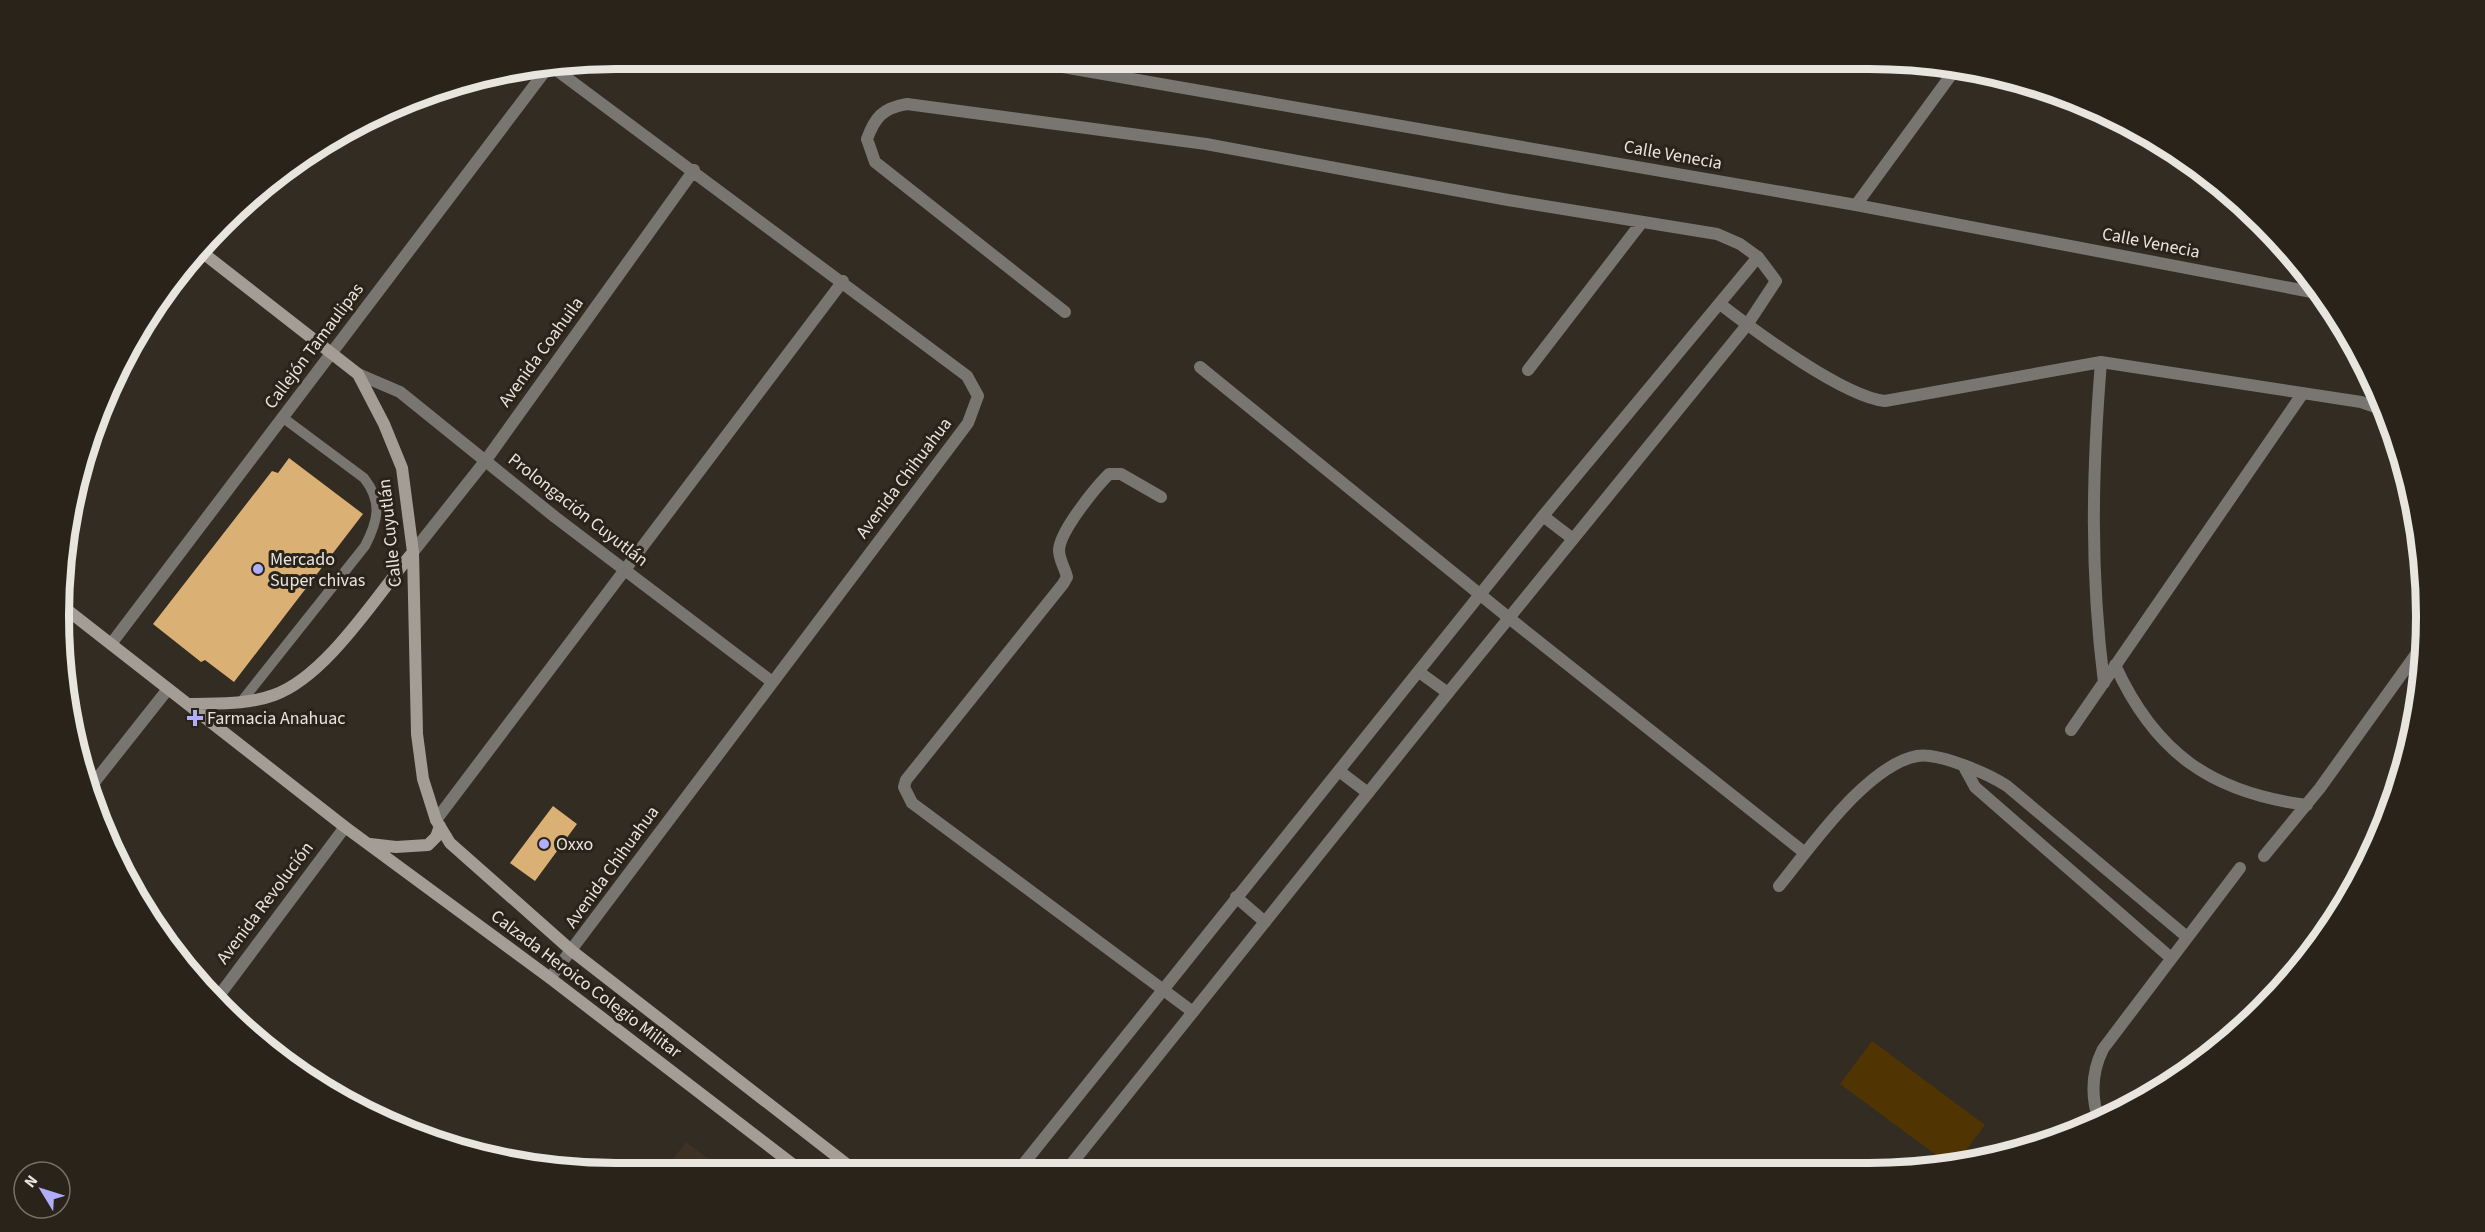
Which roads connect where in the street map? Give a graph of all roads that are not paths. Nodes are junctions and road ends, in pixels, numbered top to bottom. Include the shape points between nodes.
1 (1079, 69) edge
2 (560, 72) edge
3 (543, 74) edge
4 (1951, 76) edge
5 (694, 170) junction
6 (1856, 206) junction
7 (1642, 222) junction
8 (205, 255) edge
9 (1758, 257) junction
10 (843, 281) junction
11 (2309, 292) edge
12 (1720, 303) junction
13 (1065, 312) dead end
14 (1748, 325) junction
15 (332, 352) junction
16 (2101, 362) junction
17 (1200, 367) dead end
18 (1527, 370) dead end
19 (358, 374) junction
20 (2302, 393) junction
21 (2374, 407) edge
22 (282, 417) junction
23 (486, 460) junction
24 (1161, 497) dead end
25 (1544, 516) junction
26 (1573, 539) junction
27 (412, 552) junction
28 (625, 570) junction
29 (1481, 595) junction
30 (69, 611) edge
31 (1509, 618) junction
32 (111, 644) junction
33 (2414, 657) edge
34 (2115, 665) junction
35 (1419, 672) junction
36 (771, 681) junction
37 (2104, 683) junction
38 (168, 689) junction
39 (1448, 693) junction
40 (241, 702) junction
41 (188, 704) junction
42 (2071, 730) dead end
43 (1963, 765) junction
44 (1339, 771) junction
45 (95, 782) edge
46 (1368, 793) junction
47 (2307, 805) junction
48 (438, 823) junction
49 (345, 827) junction
50 (366, 843) junction
51 (1805, 854) junction
52 (2264, 856) dead end
53 (2240, 868) dead end
54 (1779, 886) dead end
55 (1236, 897) junction
56 (1265, 922) junction
57 (2187, 937) junction
58 (572, 951) junction
59 (2171, 958) junction
60 (550, 978) junction
61 (1163, 987) junction
62 (220, 994) edge
63 (1193, 1012) junction
64 (2096, 1113) edge
65 (791, 1163) edge
66 (845, 1163) edge
67 (1024, 1163) edge
68 (1072, 1163) edge

1 - 6 street, Calle Venecia
2 - 5 street, Avenida Chihuahua
3 - 15 street, Callejón Tamaulipas
4 - 6 street
5 - 10 street, Avenida Chihuahua
5 - 23 street, Avenida Coahuila
6 - 11 street, Calle Venecia
7 - 9 street via 1717,234
7 - 13 street via 1206,144 907,104 892,107 874,121 867,139 875,162
7 - 18 street
8 - 15 main road, Calle Cuyutlán
9 - 12 street
9 - 14 street via 1776,281
10 - 28 street
10 - 36 street, Avenida Chihuahua via 968,375 978,396 968,423
12 - 14 street
12 - 25 street
14 - 16 street via 1869,399 1885,401
14 - 26 street
15 - 19 main road, Calle Cuyutlán
15 - 22 street, Callejón Tamaulipas
16 - 20 street
16 - 37 street via 2092,544 2095,614
17 - 29 street
19 - 23 street, Prolongación Cuyutlán via 400,392
19 - 27 main road, Calle Cuyutlán via 402,468
20 - 21 street
20 - 34 street
22 - 32 street, Callejón Tamaulipas
22 - 40 lane via 364,478 374,491 375,526 365,546
23 - 27 street, Avenida Coahuila
23 - 28 street, Prolongación Cuyutlán
24 - 61 street via 1121,474 1109,474 1101,483 1063,536 1060,559 1067,578 904,787 912,803
25 - 26 street
25 - 29 street
26 - 31 street
27 - 40 main road via 330,655 305,680 274,695
27 - 48 main road, Calle Cuyutlán via 417,734 423,779
28 - 36 street, Prolongación Cuyutlán
28 - 48 street
29 - 31 street
29 - 35 street
30 - 32 main road, Calzada Heroico Colegio Militar
31 - 39 street
31 - 51 street
32 - 38 main road, Calzada Heroico Colegio Militar
33 - 47 street
34 - 37 street
34 - 47 street via 2130,698 2175,753 2204,774 2237,790
35 - 39 street
35 - 44 street
36 - 58 street, Avenida Chihuahua
37 - 42 street
38 - 41 main road, Calzada Heroico Colegio Militar
38 - 45 street
39 - 46 street
40 - 41 main road
41 - 49 main road, Calzada Heroico Colegio Militar
43 - 51 street via 1919,755 1894,763 1870,779
43 - 57 street via 1977,768 2007,786
43 - 59 street via 1975,787 1992,803
44 - 46 street
44 - 55 street
46 - 56 street
47 - 52 street
48 - 50 main road via 436,837 428,845
48 - 58 main road, Calzada Heroico Colegio Militar via 462,857
49 - 50 main road, Calzada Heroico Colegio Militar
49 - 62 street, Avenida Revolución
50 - 60 main road, Calzada Heroico Colegio Militar
51 - 54 street
53 - 57 street
55 - 56 street
55 - 61 street
56 - 63 street
57 - 59 street
58 - 60 street, Avenida Chihuahua
58 - 66 main road, Calzada Heroico Colegio Militar
59 - 64 street via 2103,1049 2096,1064
60 - 65 main road, Calzada Heroico Colegio Militar
61 - 63 street
61 - 67 street
63 - 68 street

